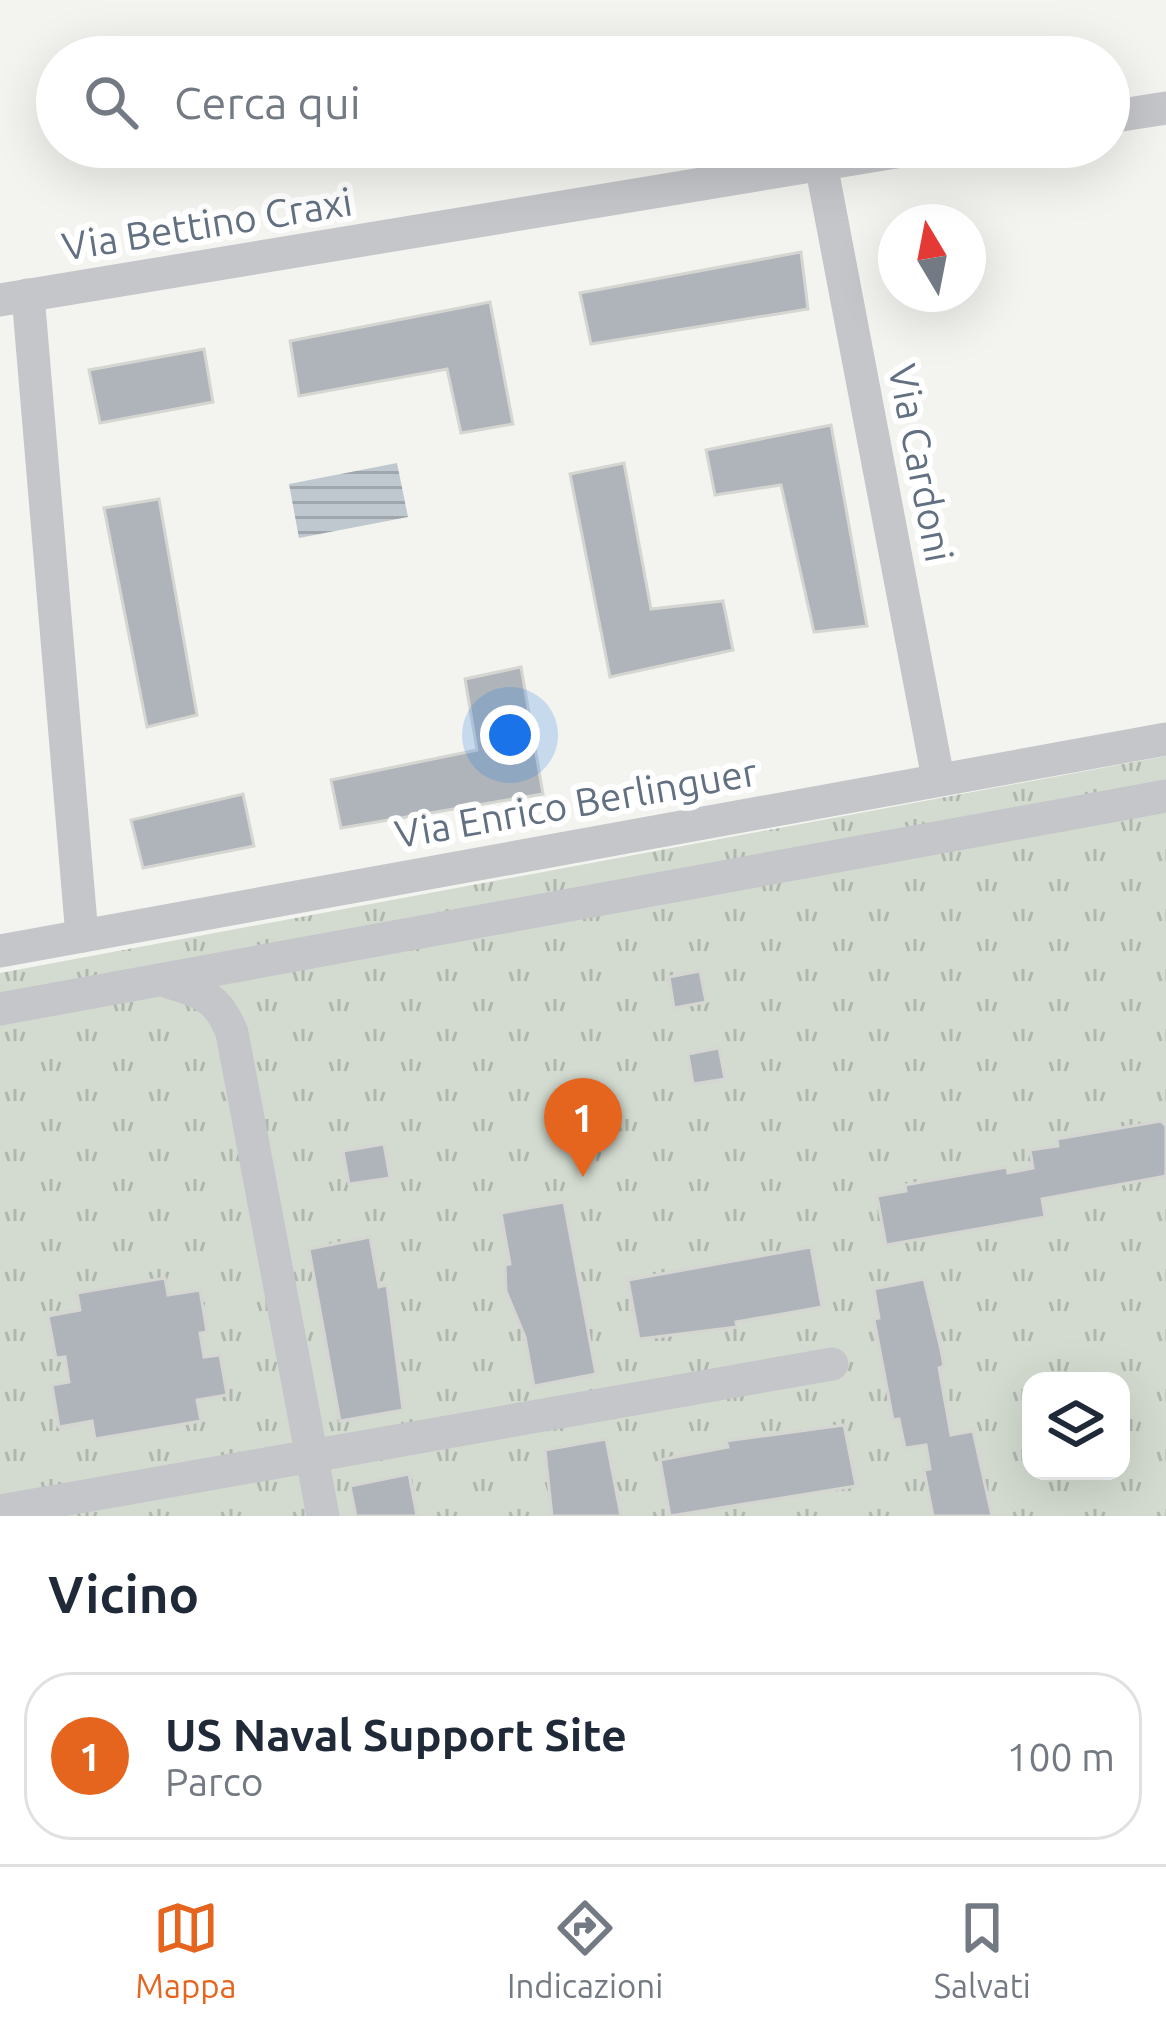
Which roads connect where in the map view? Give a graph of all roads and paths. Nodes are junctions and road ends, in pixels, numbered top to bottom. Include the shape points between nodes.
1 (1166, 108) edge
2 (1130, 114) edge
3 (797, 168) edge
4 (822, 168) edge
5 (14, 298) edge
6 (1166, 739) edge
7 (938, 778) junction
8 (1166, 796) edge
9 (82, 936) junction
10 (0, 951) edge
11 (286, 956) junction
12 (158, 980) junction
13 (0, 1009) edge
14 (232, 1034) junction
15 (832, 1364) dead end
16 (312, 1456) junction
17 (0, 1511) edge
18 (323, 1516) edge

1 - 2 street
3 - 5 street, Via Bettino Craxi
4 - 7 street, Via Cardoni
5 - 9 street
6 - 7 street, Via Enrico Berlinguer
7 - 9 street, Via Enrico Berlinguer
8 - 11 street
9 - 10 street, Via Enrico Berlinguer
11 - 12 street
11 - 14 street via 238,1007
12 - 13 street
12 - 14 street via 210,995
14 - 16 street
15 - 16 street
16 - 17 street
16 - 18 street

